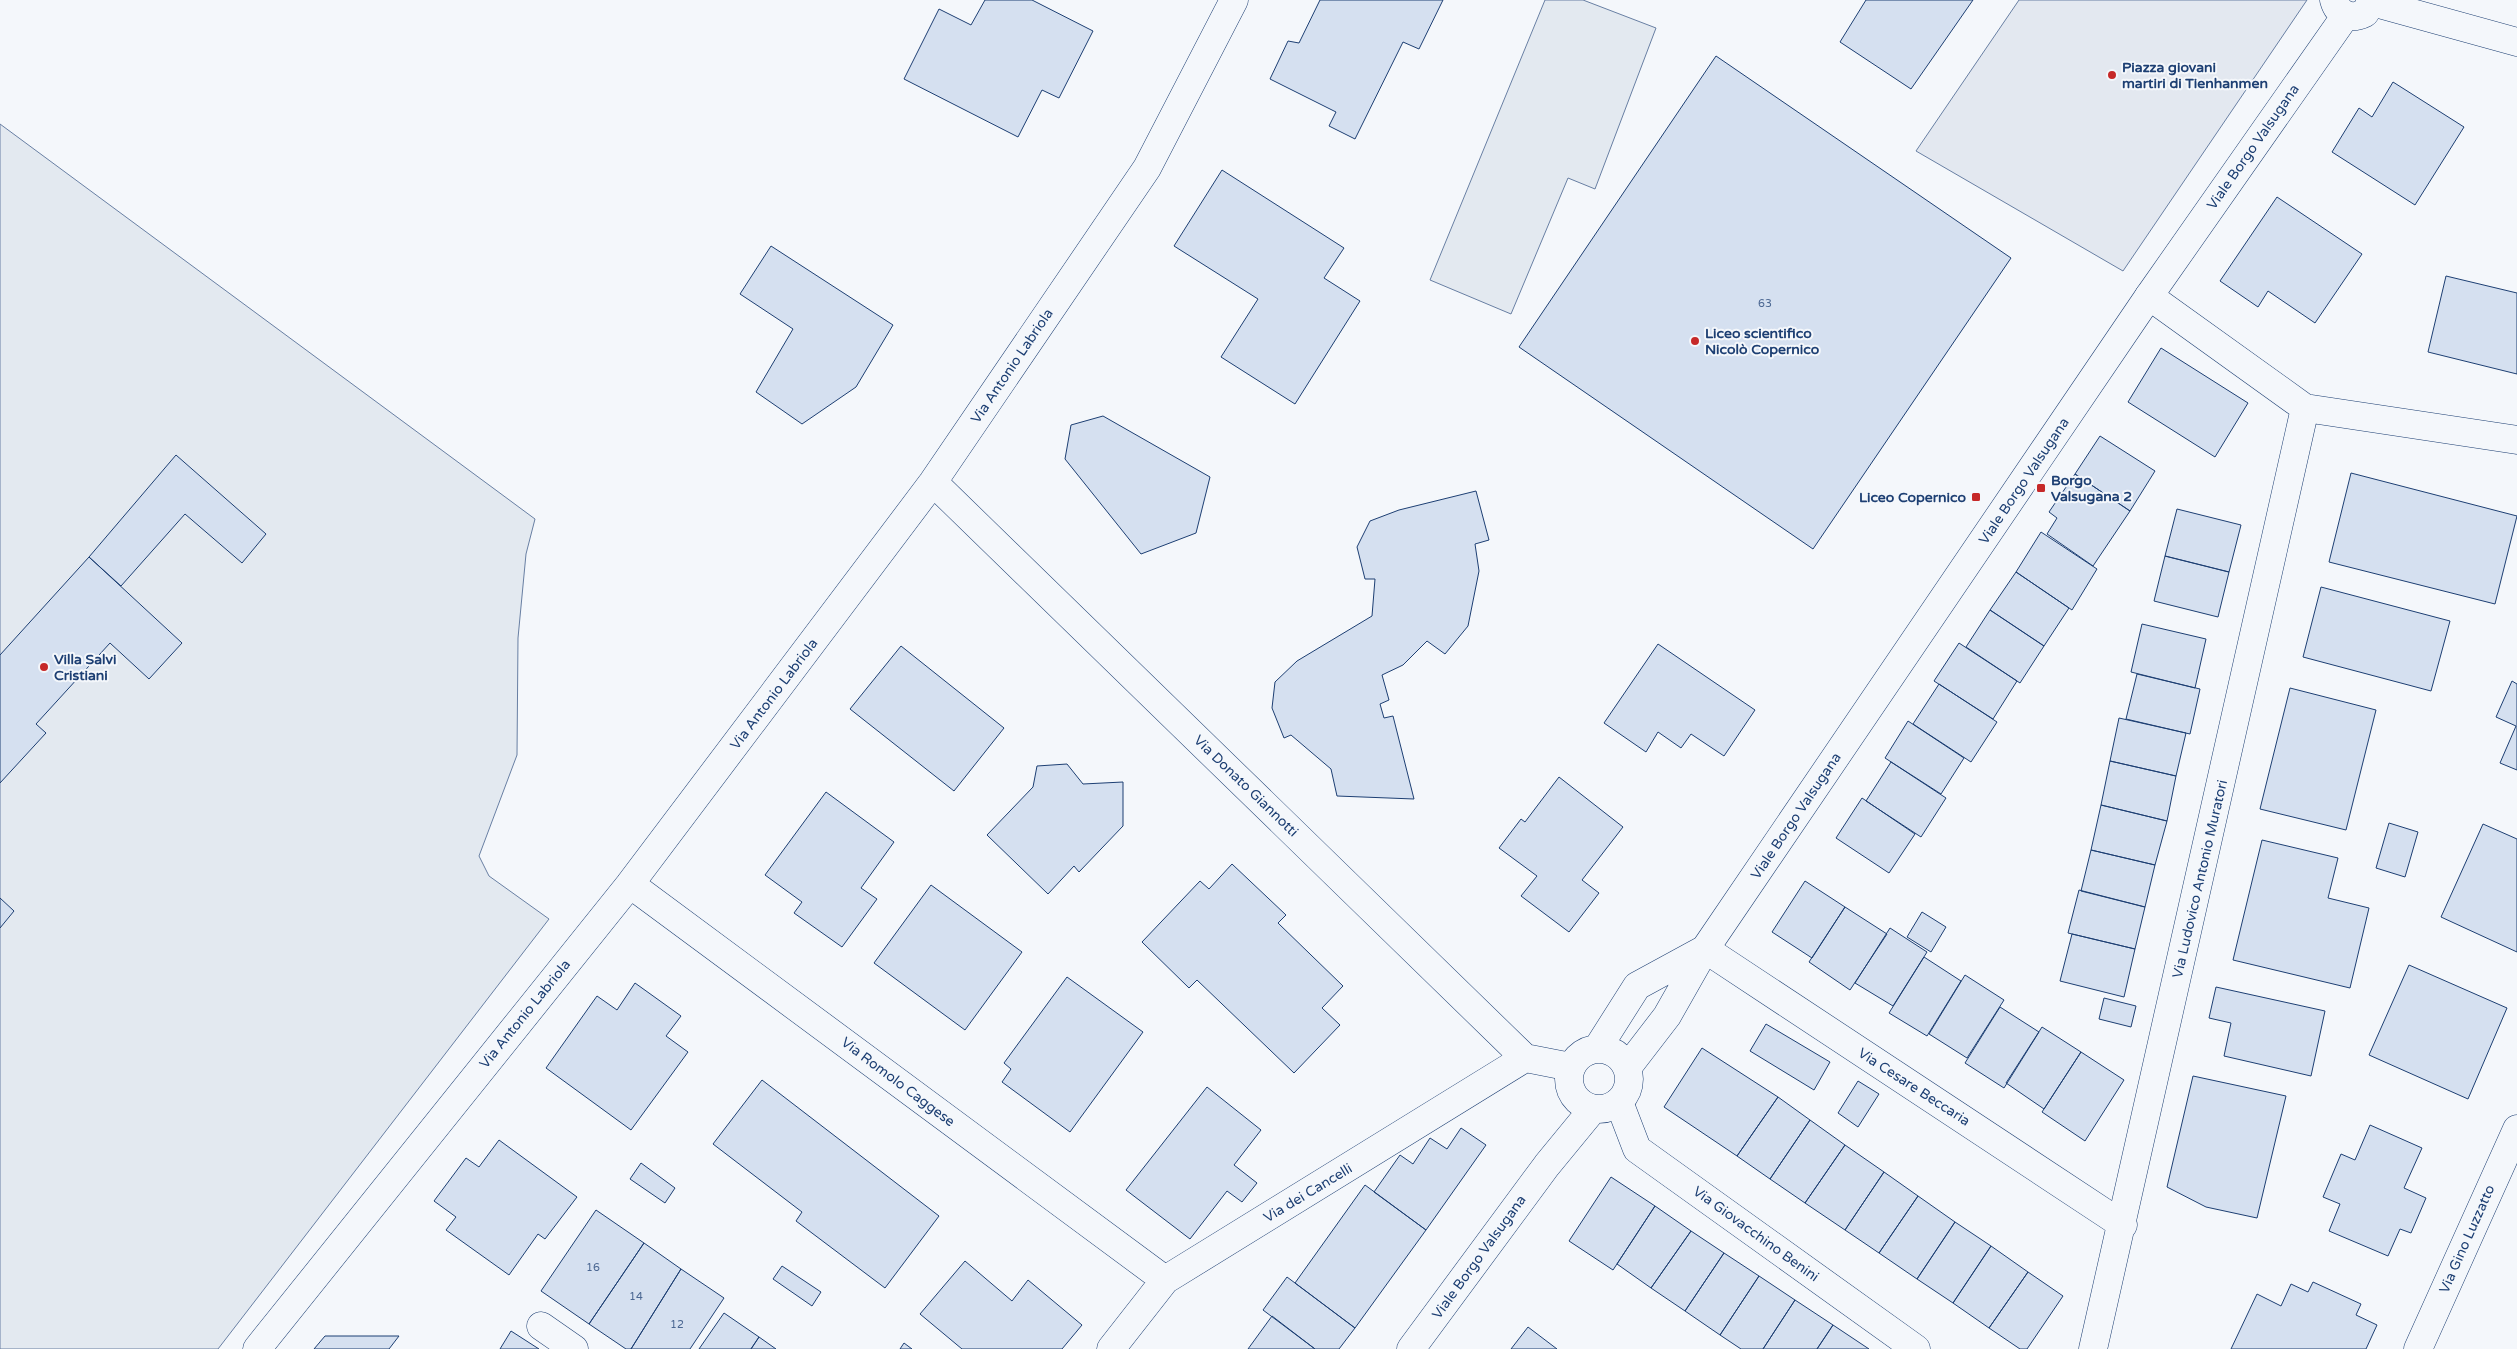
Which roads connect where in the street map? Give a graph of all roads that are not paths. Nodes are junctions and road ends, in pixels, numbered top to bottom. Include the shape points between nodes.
1 (1234, 0) edge
2 (2372, 1) edge
3 (2340, 8) edge
4 (2517, 42) edge
5 (2149, 296) junction
6 (2305, 408) junction
7 (2517, 440) edge
8 (933, 482) junction
9 (630, 884) junction
10 (1705, 949) junction
11 (1597, 1049) junction
12 (1525, 1058) junction
13 (1571, 1067) junction
14 (1626, 1068) junction
15 (1619, 1102) junction
16 (1584, 1104) junction
17 (2517, 1129) edge
18 (2123, 1225) junction
19 (1165, 1280) junction
20 (541, 1326) dead end
21 (256, 1349) edge
22 (574, 1349) edge
23 (1111, 1349) edge
24 (1412, 1349) edge
25 (1916, 1349) edge
26 (2093, 1349) edge
27 (2418, 1349) edge

1 - 8 street, Via Antonio Labriola via 1147,168
2 - 3 street, Viale Borgo Valsugana via 2369,8 2358,16
2 - 4 street
3 - 5 street, Viale Borgo Valsugana
5 - 6 street
5 - 10 street, Viale Borgo Valsugana
6 - 7 street
6 - 18 street, Via Ludovico Antonio Muratori
8 - 9 street, Via Antonio Labriola
8 - 12 street, Via Donato Giannotti
9 - 19 street, Via Romolo Caggese
9 - 21 street, Via Antonio Labriola
10 - 11 street, Viale Borgo Valsugana via 1637,986
10 - 14 street, Viale Borgo Valsugana via 1667,1016
10 - 18 street, Via Cesare Beccaria
11 - 13 street, Viale Borgo Valsugana via 1581,1054
11 - 14 street via 1615,1054
12 - 13 street
12 - 19 street, Via dei Cancelli
13 - 16 street via 1568,1084
14 - 15 street via 1628,1086
15 - 16 street via 1602,1109
15 - 25 street, Via Giovacchino Benini via 1637,1149
16 - 24 street, Viale Borgo Valsugana via 1547,1165
17 - 27 street, Via Gino Luzzatto
18 - 26 street, Via Ludovico Antonio Muratori
19 - 23 street, Via dei Cancelli
20 - 22 street

